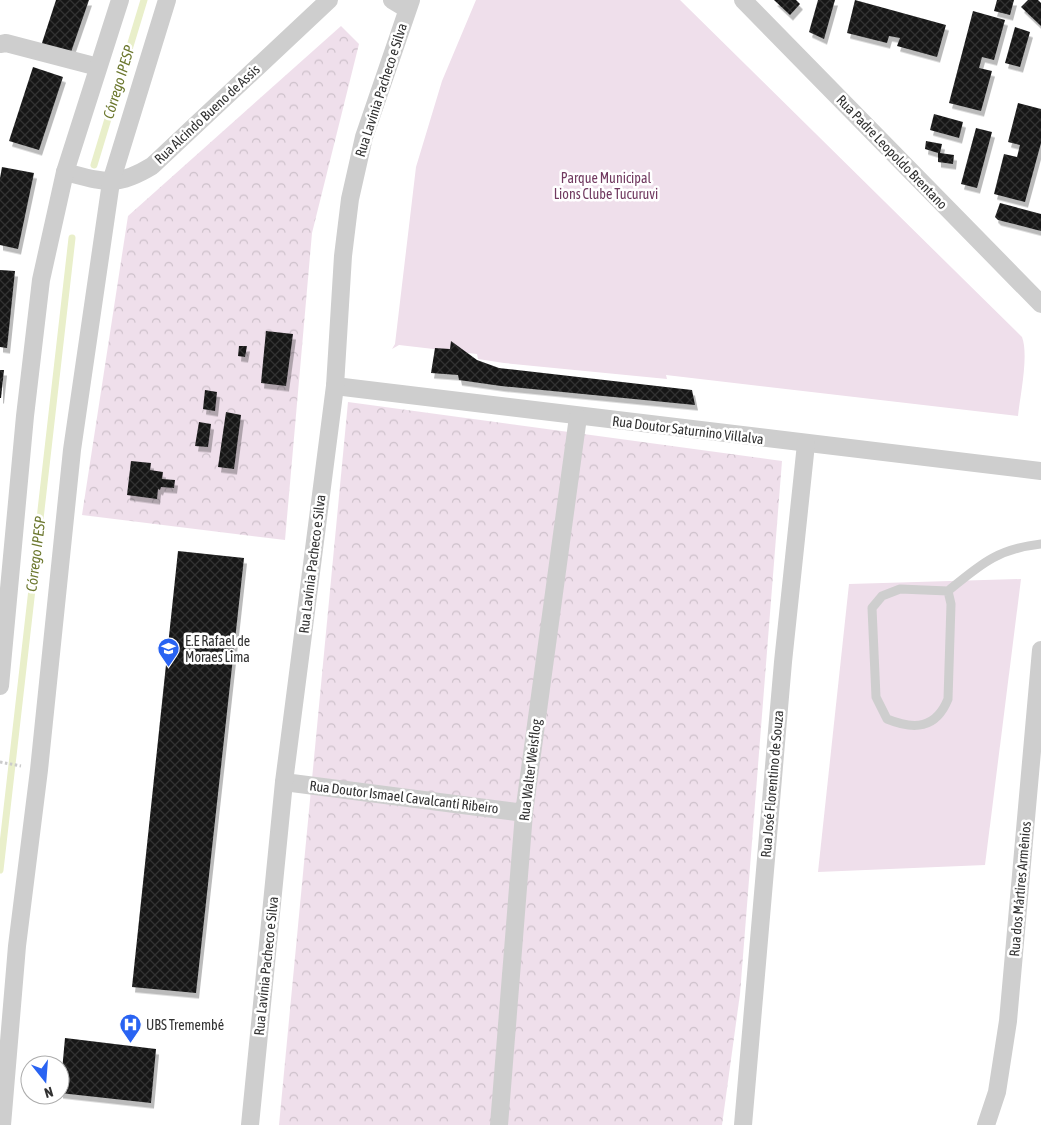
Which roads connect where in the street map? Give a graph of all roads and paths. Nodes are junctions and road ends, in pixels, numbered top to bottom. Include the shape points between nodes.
1 (120, 0) edge
2 (167, 0) edge
3 (329, 0) edge
4 (392, 0) edge
5 (743, 0) edge
6 (409, 5) edge
7 (0, 44) edge
8 (98, 67) junction
9 (70, 173) junction
10 (107, 182) junction
11 (1041, 304) edge
12 (335, 386) junction
13 (578, 417) junction
14 (806, 444) junction
15 (1041, 471) edge
16 (1041, 544) edge
17 (948, 591) junction
18 (1041, 650) edge
19 (0, 686) edge
20 (0, 762) edge
21 (27, 767) dead end
22 (284, 782) junction
23 (524, 813) junction
24 (2, 1121) edge
25 (250, 1125) edge
26 (499, 1125) edge
27 (743, 1125) edge
28 (986, 1125) edge

1 - 8 street
2 - 10 street
3 - 10 street, Rua Alcindo Bueno de Assis via 152,166 122,182
4 - 6 street, Rua Lavínia Pacheco e Silva
5 - 11 street, Rua Padre Leopoldo Brentano
6 - 12 street, Rua Lavínia Pacheco e Silva via 364,137 350,199
7 - 8 street
8 - 9 street
9 - 10 street, Rua Alcindo Bueno de Assis
9 - 19 street via 41,280
10 - 24 street via 72,450 17,946
12 - 13 street, Rua Doutor Saturnino Villalva
12 - 22 street, Rua Lavínia Pacheco e Silva
13 - 14 street, Rua Doutor Saturnino Villalva
13 - 23 street, Rua Walter Weisflog
14 - 15 street, Rua Doutor Saturnino Villalva
14 - 27 street, Rua José Florentino de Souza via 782,662
16 - 17 lane via 990,557
17 - 17 lane via 952,604 948,699 944,710 926,724 906,726 887,719 876,697 872,608 882,596 900,589
18 - 28 street, Rua dos Mártires Armênios via 1008,1021 997,1092
20 - 21 path
22 - 23 street, Rua Doutor Ismael Cavalcanti Ribeiro
22 - 25 street, Rua Lavínia Pacheco e Silva
23 - 26 street, Rua Walter Weisflog

